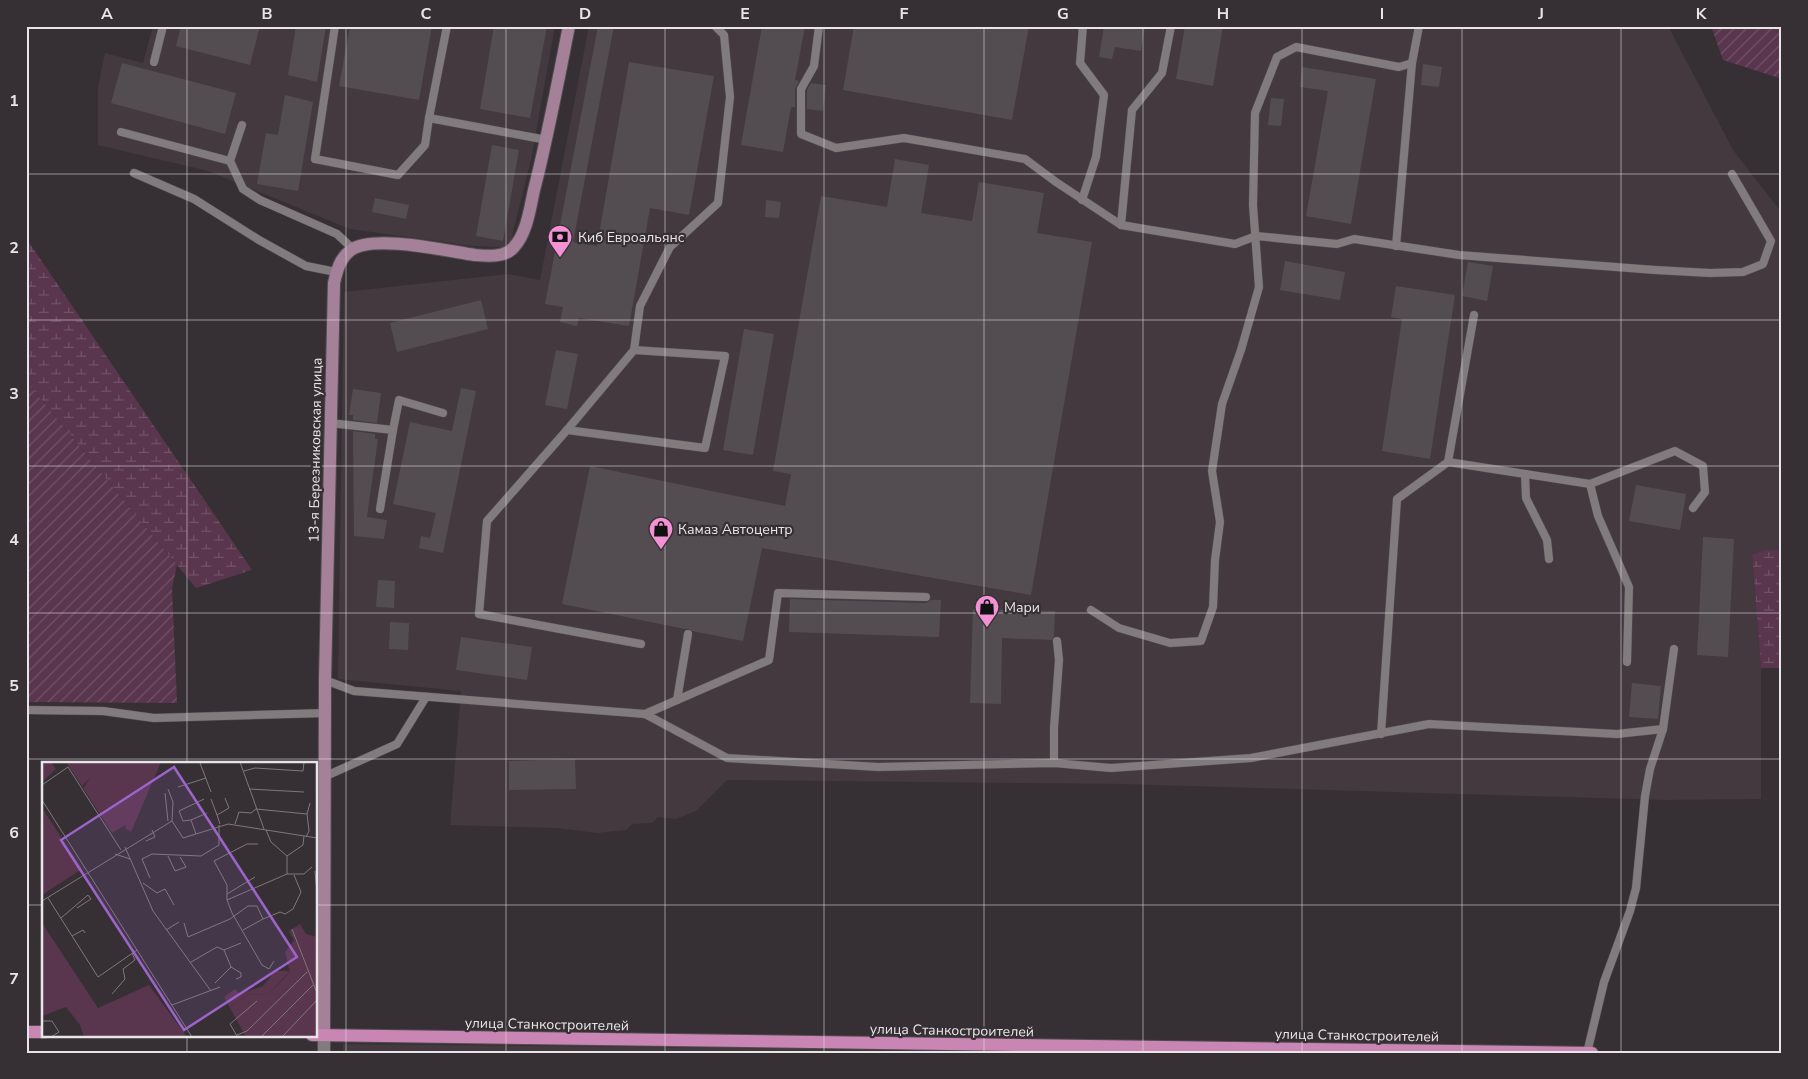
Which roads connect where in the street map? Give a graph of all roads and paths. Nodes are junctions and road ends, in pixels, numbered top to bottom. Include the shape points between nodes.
1 (163, 26) edge
2 (335, 26) edge
3 (447, 26) edge
4 (569, 26) edge
5 (715, 26) edge
6 (819, 26) edge
7 (1083, 26) edge
8 (1170, 26) edge
9 (1418, 26) edge
10 (154, 62) dead end
11 (1412, 63) junction
12 (429, 118) junction
13 (242, 125) dead end
14 (121, 132) dead end
15 (547, 140) junction
16 (230, 161) junction
17 (134, 173) dead end
18 (1732, 174) dead end
19 (1082, 200) junction
20 (1121, 226) junction
21 (1256, 236) junction
22 (1396, 246) junction
23 (353, 249) junction
24 (336, 272) junction
25 (1474, 315) dead end
26 (634, 350) junction
27 (443, 414) dead end
28 (330, 423) junction
29 (393, 430) junction
30 (568, 430) junction
31 (1448, 462) junction
32 (1525, 474) junction
33 (1590, 484) junction
34 (1693, 508) dead end
35 (380, 509) dead end
36 (1549, 559) dead end
37 (926, 597) dead end
38 (1091, 610) dead end
39 (688, 634) dead end
40 (1057, 641) dead end
41 (641, 644) dead end
42 (1674, 649) dead end
43 (1627, 662) dead end
44 (325, 680) junction
45 (426, 697) junction
46 (677, 700) junction
47 (26, 710) edge
48 (326, 713) junction
49 (645, 714) junction
50 (1663, 728) junction
51 (1381, 734) junction
52 (1054, 763) junction
53 (326, 776) junction
54 (26, 1032) edge
55 (42, 1032) edge
56 (318, 1035) edge
57 (1068, 1050) edge
58 (324, 1053) edge
59 (1587, 1053) edge
60 (1592, 1053) edge

1 - 10 lane
2 - 12 lane via 314,159 398,175 425,145
3 - 12 lane
4 - 15 street
5 - 26 lane via 724,35 730,97 718,203 670,247 640,306
6 - 19 lane via 814,66 801,89 801,134 836,148 904,138 1025,159
7 - 19 lane via 1080,63 1104,95 1096,157
8 - 20 lane via 1162,73 1132,110
9 - 11 lane
11 - 21 lane via 1400,67 1296,46 1277,57 1255,113 1253,205
11 - 22 lane
12 - 15 lane
13 - 16 lane
14 - 16 lane
15 - 23 street via 522,235 508,253 484,256 388,243 362,244
16 - 23 lane via 243,189 260,200 338,234
17 - 24 lane via 194,199 306,266
18 - 22 lane via 1771,242 1763,264 1743,272 1654,270 1459,255
19 - 20 lane
20 - 21 lane via 1235,244
21 - 22 lane via 1337,244 1354,239
21 - 38 lane via 1259,287 1222,404 1212,471 1220,522 1213,607 1201,641 1170,643 1119,628
23 - 24 street, 13-я Березниковская улица
24 - 28 street, 13-я Березниковская улица
25 - 31 lane
26 - 30 lane
26 - 30 lane via 725,356 705,448
27 - 29 lane via 399,400
28 - 29 lane
28 - 44 street, 13-я Березниковская улица
29 - 35 lane
30 - 41 lane via 488,521 479,614
31 - 32 lane
31 - 51 lane via 1397,499
32 - 33 lane
32 - 36 lane via 1526,498 1547,540
33 - 34 lane via 1675,451 1703,466 1705,492
33 - 43 lane via 1598,516 1630,587
37 - 46 lane via 778,593 770,660
39 - 46 lane
40 - 52 lane
42 - 50 lane
44 - 45 lane via 354,692
44 - 48 street, 13-я Березниковская улица
45 - 49 lane
45 - 53 lane via 397,744
46 - 49 lane
47 - 48 lane via 104,710 154,718
48 - 53 street, 13-я Березниковская улица
49 - 52 lane via 727,758 878,767
50 - 51 lane via 1617,734 1429,724
50 - 59 lane via 1645,796 1636,888 1604,982
51 - 52 lane via 1251,758 1111,768
53 - 56 street, 13-я Березниковская улица
54 - 55 main road
56 - 57 main road, улица Станкостроителей
56 - 58 street, 13-я Березниковская улица
57 - 59 main road, улица Станкостроителей
59 - 60 main road, улица Станкостроителей

